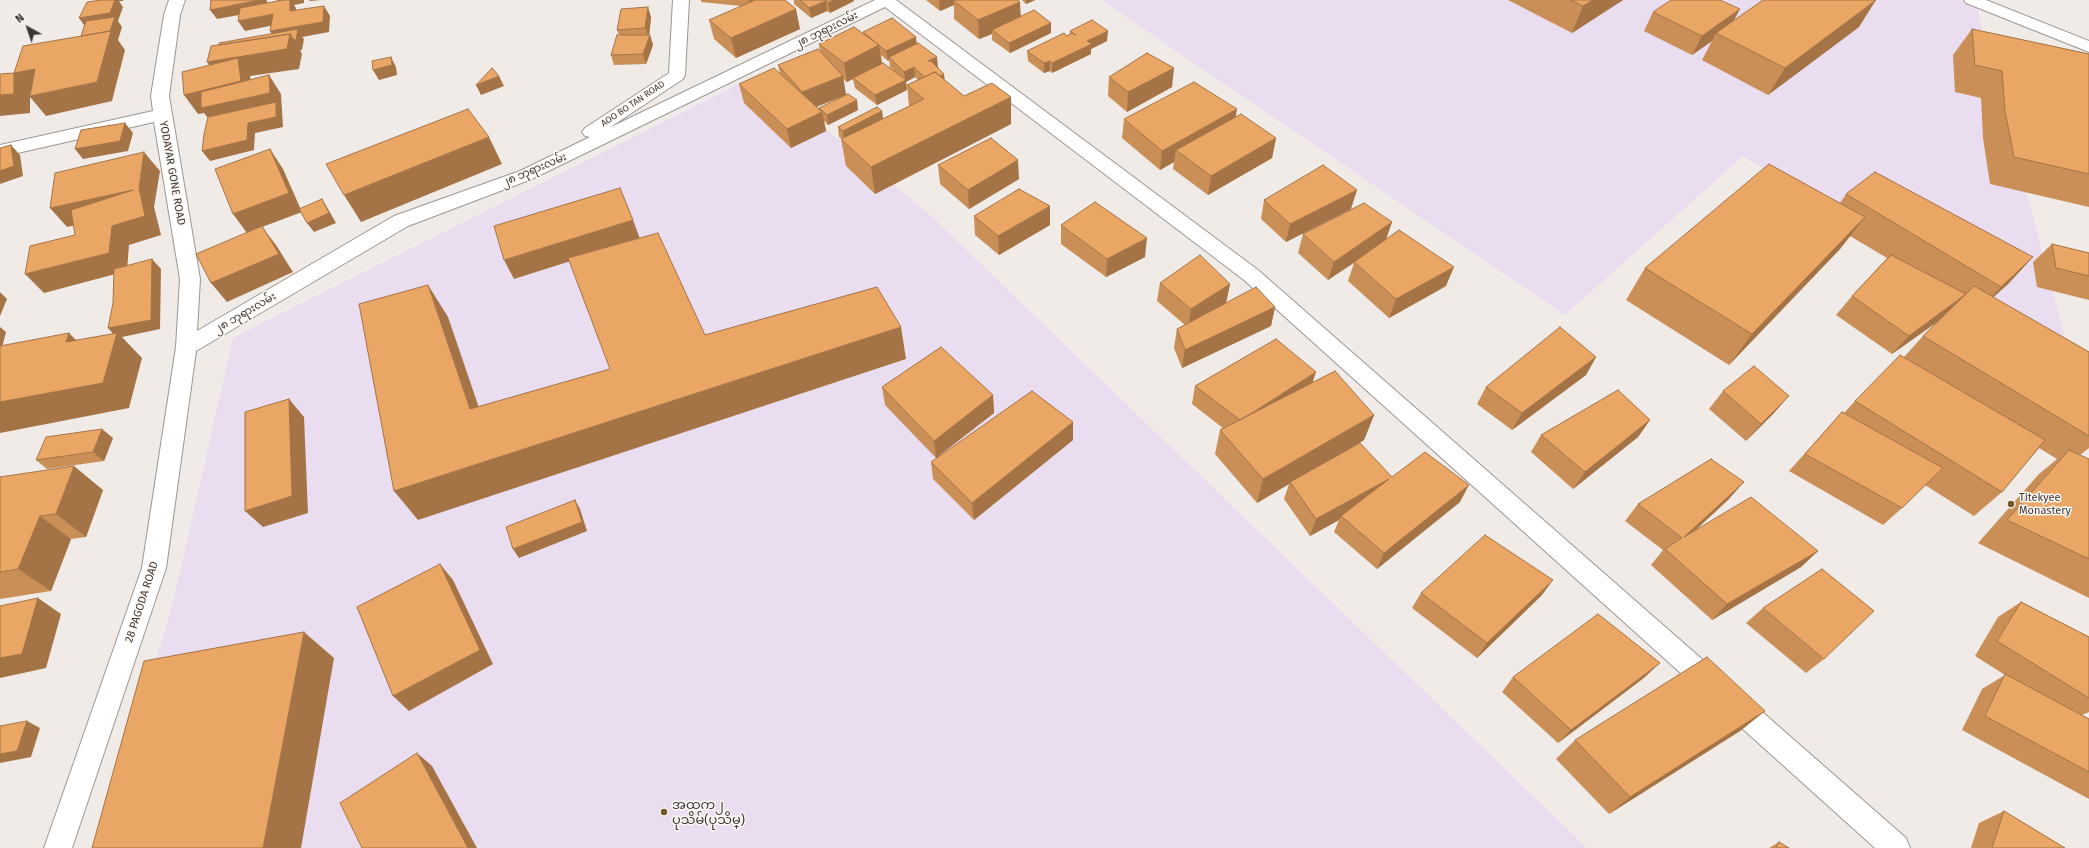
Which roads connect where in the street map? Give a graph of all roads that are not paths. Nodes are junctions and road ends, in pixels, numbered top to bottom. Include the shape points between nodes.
1 (177, 0) edge
2 (681, 0) edge
3 (886, 0) edge
4 (1972, 0) edge
5 (2089, 47) edge
6 (162, 115) junction
7 (0, 151) edge
8 (526, 175) junction
9 (186, 347) junction
10 (58, 848) edge
11 (1896, 848) edge

1 - 6 street, YODAYAR GONE ROAD via 172,15 160,96
2 - 8 street, AOO BO TAN ROAD via 677,74
3 - 8 street, ၂၈ ဘုရားလမ်း
3 - 11 street via 1251,275
4 - 5 street
6 - 7 street
6 - 9 street, YODAYAR GONE ROAD via 190,279
8 - 9 street, ၂၈ ဘုရားလမ်း via 401,221
9 - 10 street, 28 PAGODA ROAD via 154,568

